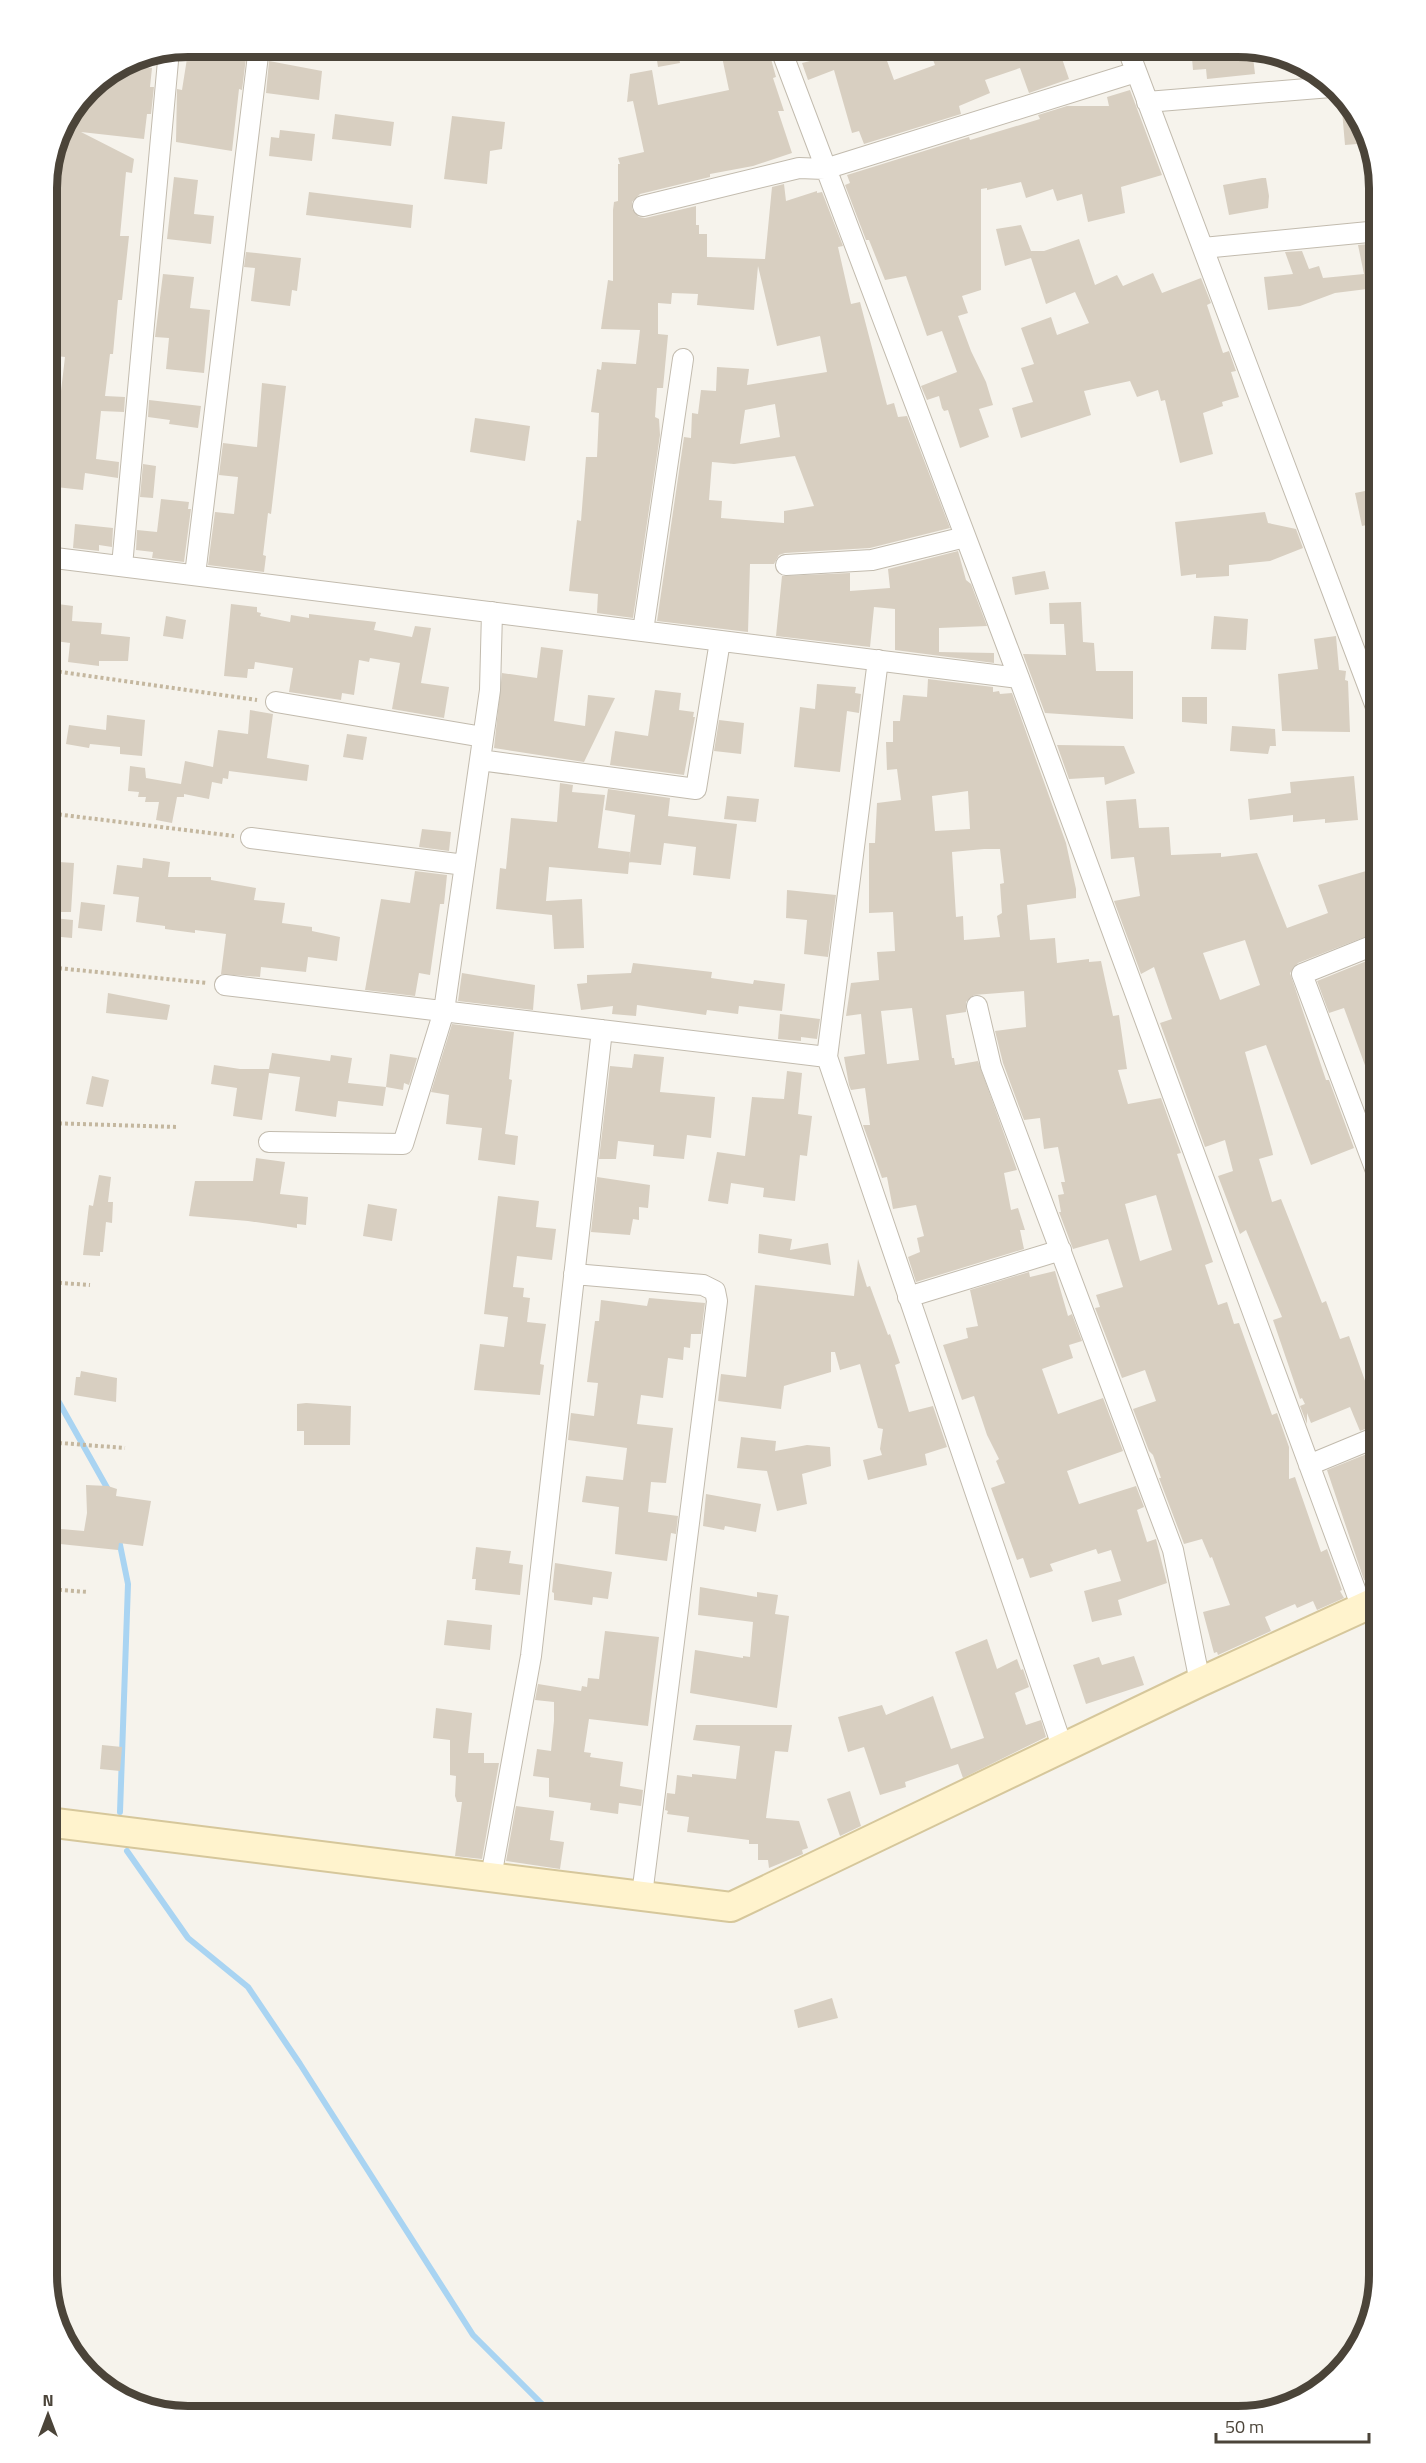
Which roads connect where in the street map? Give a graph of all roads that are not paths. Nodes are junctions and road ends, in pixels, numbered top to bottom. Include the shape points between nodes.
1 (258, 57) edge
2 (784, 57) edge
3 (1131, 57) edge
4 (168, 59) edge
5 (1136, 72) junction
6 (1321, 88) edge
7 (1147, 102) junction
8 (825, 169) junction
9 (643, 206) dead end
10 (1369, 232) edge
11 (1203, 248) junction
12 (683, 359) dead end
13 (965, 537) junction
14 (57, 558) edge
15 (786, 565) dead end
16 (122, 566) junction
17 (195, 575) junction
18 (492, 612) junction
19 (643, 631) junction
20 (720, 641) junction
21 (878, 660) junction
22 (1019, 678) junction
23 (1369, 686) edge
24 (276, 702) road end
25 (483, 737) junction
26 (480, 760) junction
27 (251, 838) road end
28 (465, 865) junction
29 (1369, 947) edge
30 (225, 985) road end
31 (977, 1006) dead end
32 (444, 1011) junction
33 (602, 1030) junction
34 (827, 1057) junction
35 (269, 1143) dead end
36 (1369, 1150) edge
37 (1061, 1250) junction
38 (574, 1274) junction
39 (908, 1297) junction
40 (1369, 1440) edge
41 (1309, 1465) junction
42 (1369, 1600) edge
43 (1369, 1605) edge
44 (1200, 1682) junction
45 (1063, 1749) junction
46 (57, 1823) edge
47 (491, 1876) junction
48 (642, 1895) junction

1 - 17 street
2 - 8 street
3 - 5 street
4 - 16 street
5 - 7 street
5 - 8 street
6 - 7 street
7 - 11 street
8 - 9 street via 799,168
8 - 13 street
10 - 11 street
11 - 23 street
12 - 19 street
13 - 15 street via 872,560
13 - 22 street
14 - 16 street
16 - 17 street
17 - 18 street
18 - 19 street
18 - 25 street via 490,690
19 - 20 street
20 - 21 street
20 - 26 street via 696,789
21 - 22 street
21 - 34 street
22 - 41 street
24 - 25 street
25 - 26 street
26 - 28 street
27 - 28 street
28 - 32 street
29 - 36 street via 1302,974
30 - 32 street
31 - 37 street via 991,1066
32 - 33 street
32 - 35 street via 403,1143
33 - 34 street
33 - 38 street
34 - 39 street
37 - 39 street
37 - 44 street via 1173,1550
38 - 47 street via 531,1656
38 - 48 street via 703,1285 715,1291 717,1301
39 - 45 street
40 - 41 street
41 - 42 street
43 - 44 street
44 - 45 street
45 - 48 street via 731,1907
46 - 47 street
47 - 48 street

